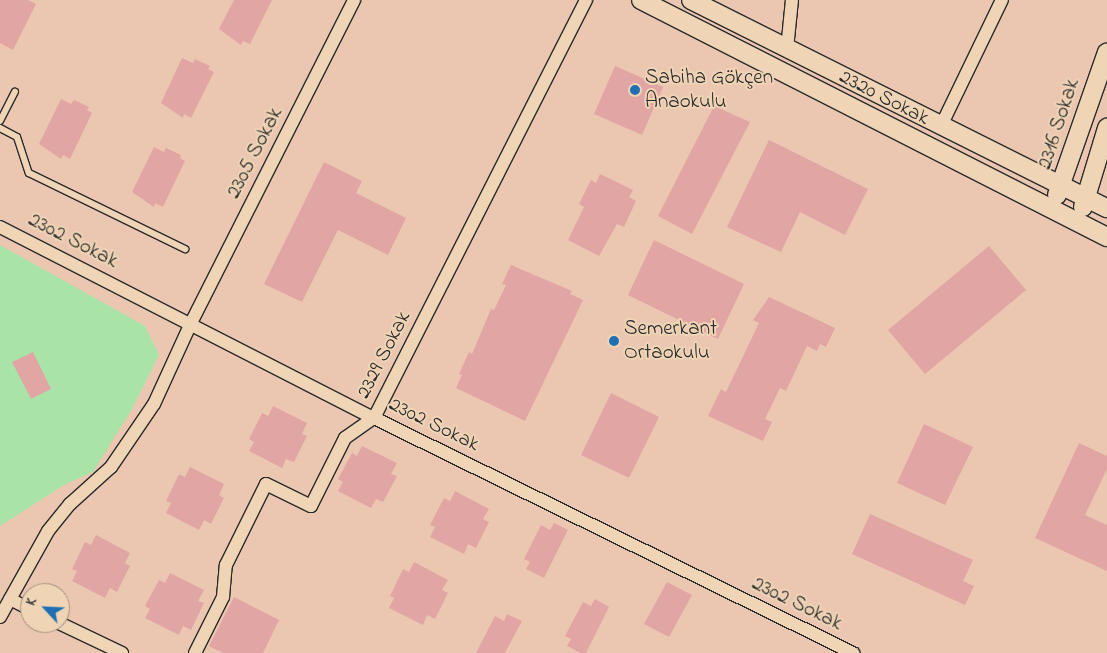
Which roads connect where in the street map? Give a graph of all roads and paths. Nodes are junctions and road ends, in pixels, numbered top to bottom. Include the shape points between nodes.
1 (354, 0) edge
2 (586, 0) edge
3 (641, 0) edge
4 (691, 0) edge
5 (792, 0) edge
6 (1002, 0) edge
7 (787, 50) junction
8 (1107, 52) edge
9 (1104, 74) edge
10 (15, 92) dead end
11 (0, 121) edge
12 (940, 126) junction
13 (0, 128) edge
14 (1107, 128) edge
15 (1063, 186) junction
16 (1085, 197) junction
17 (1050, 208) junction
18 (1107, 208) edge
19 (1079, 222) junction
20 (0, 227) edge
21 (1107, 237) edge
22 (185, 249) dead end
23 (191, 323) junction
24 (374, 418) junction
25 (10, 599) junction
26 (20, 604) edge
27 (0, 617) edge
28 (70, 628) edge
29 (122, 653) edge
30 (194, 653) edge
31 (853, 653) edge

1 - 23 street, 2305 Sokak
2 - 24 street, 2329 Sokak
3 - 17 street, 2320 Sokak
4 - 7 street, 2320 Sokak
5 - 7 street
6 - 12 street
7 - 12 street, 2320 Sokak
8 - 9 street, 2316 Sokak
9 - 15 street, 2316 Sokak
10 - 11 lane
12 - 15 street, 2320 Sokak
13 - 22 lane via 18,137 29,173
14 - 16 street
15 - 16 street, 2320 Sokak
15 - 17 street, 2316 Sokak
16 - 18 street, 2320 Sokak
16 - 19 street
17 - 19 street, 2320 Sokak
19 - 21 street, 2320 Sokak
20 - 23 street, 2302 Sokak
23 - 24 street, 2302 Sokak
23 - 25 street, 2305 Sokak via 142,426 111,467 70,504 48,531
24 - 30 street, 2329 Sokak via 345,438 312,506 266,484 226,566 223,597
24 - 31 street, 2302 Sokak
25 - 26 street
25 - 27 street, 2305 Sokak
28 - 29 street

